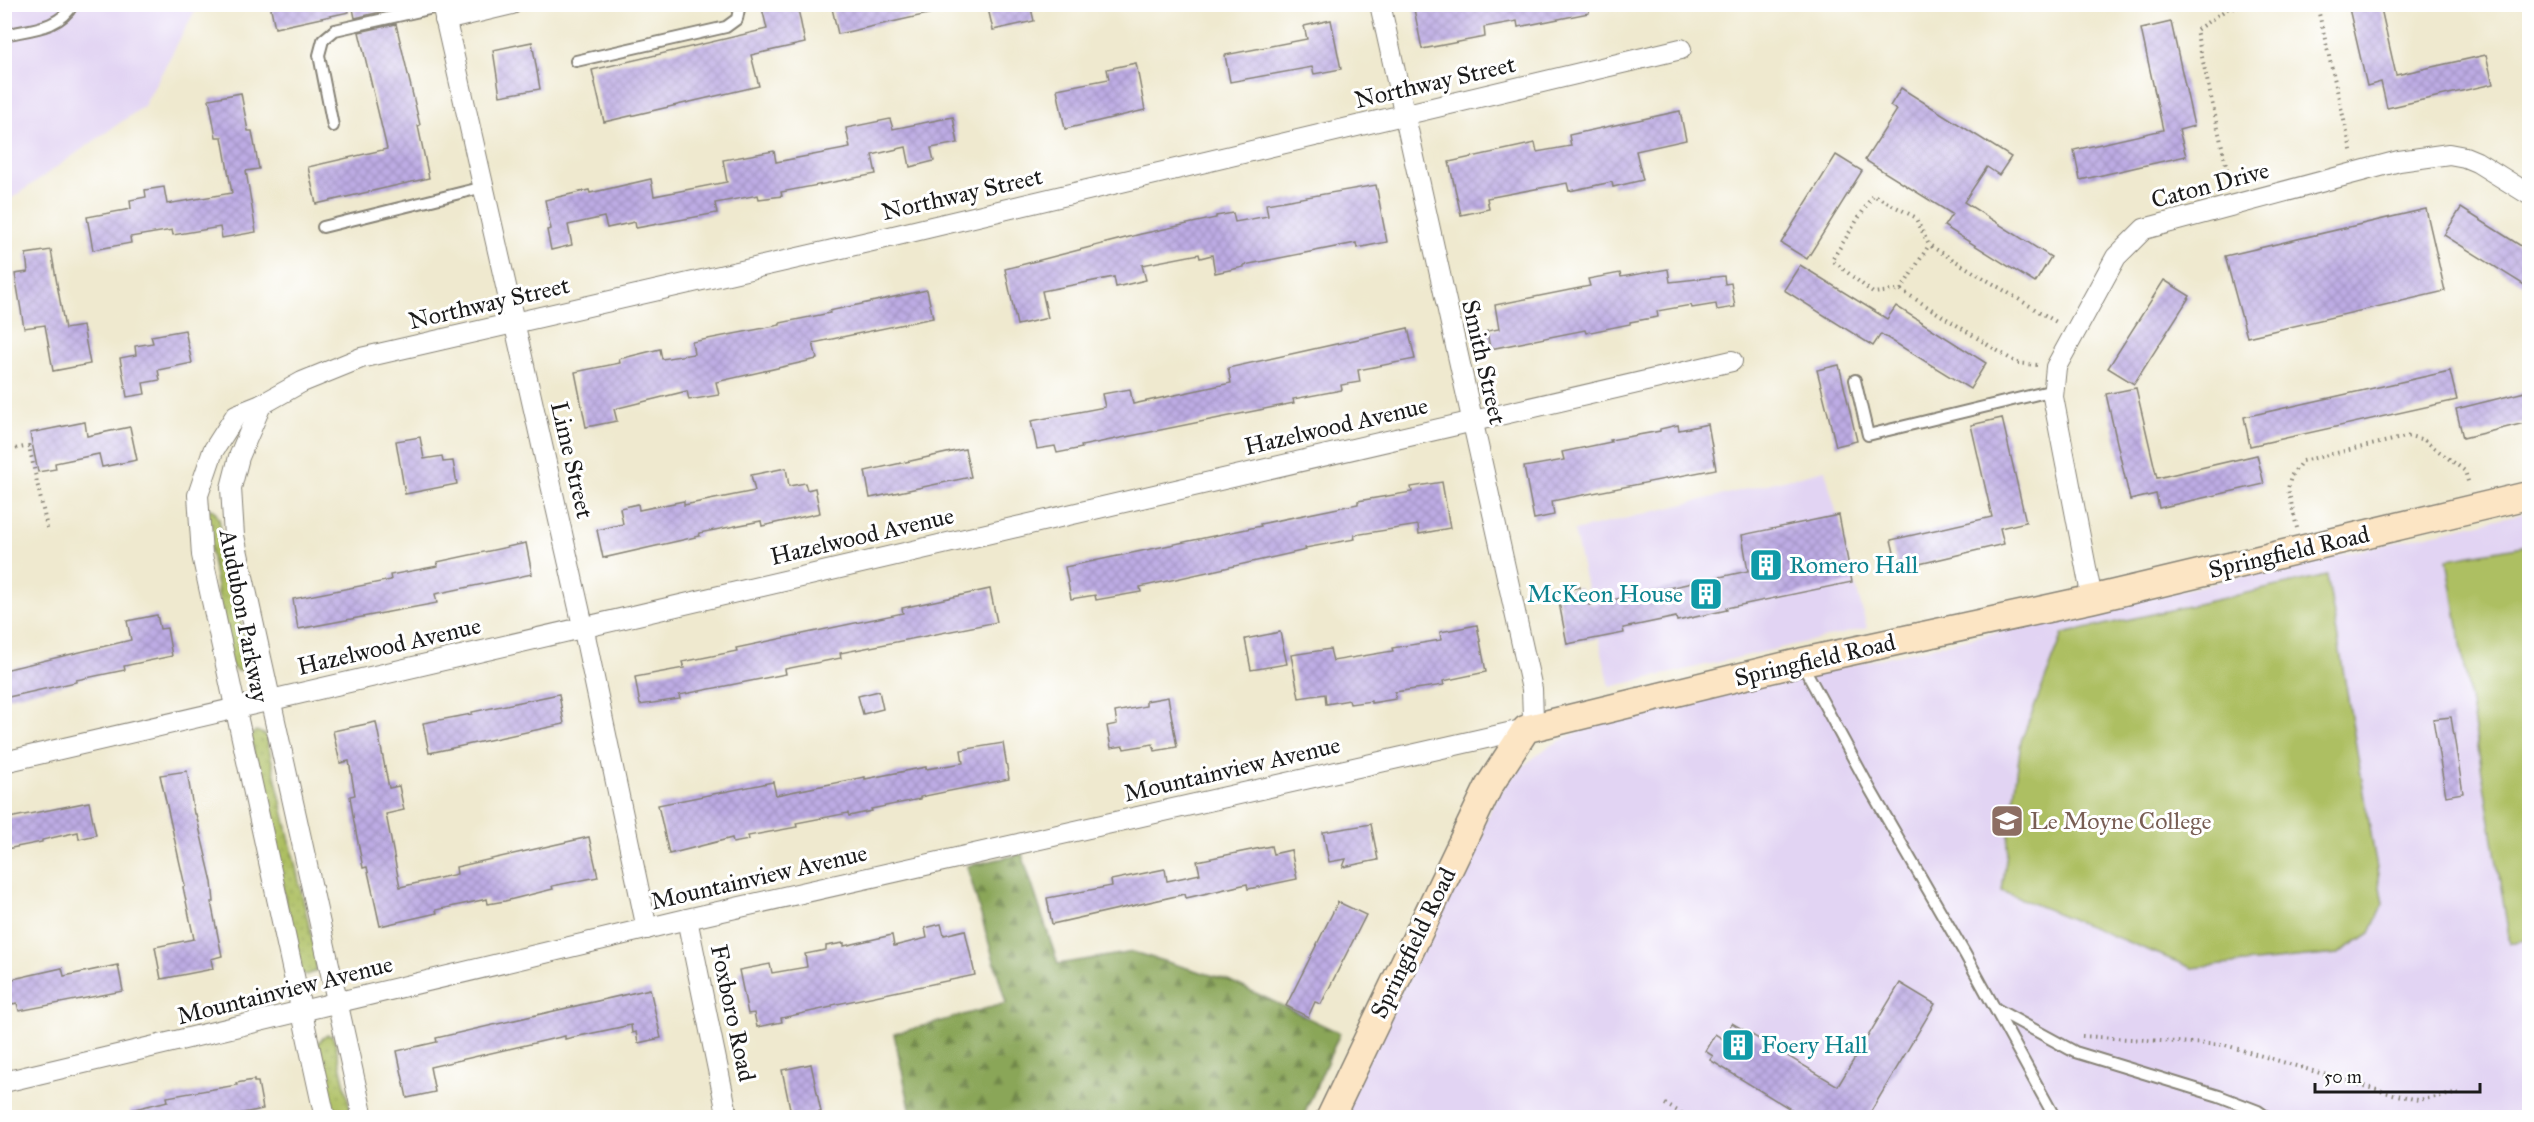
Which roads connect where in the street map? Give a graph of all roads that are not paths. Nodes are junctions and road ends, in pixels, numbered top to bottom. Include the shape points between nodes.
1 (73, 4) edge
2 (512, 4) edge
3 (740, 4) edge
4 (1380, 4) edge
5 (443, 10) edge
6 (4, 34) edge
7 (1682, 49) dead end
8 (576, 61) dead end
9 (1403, 116) junction
10 (333, 126) dead end
11 (484, 187) junction
12 (2529, 195) edge
13 (323, 227) dead end
14 (516, 324) junction
15 (1732, 360) dead end
16 (1856, 380) dead end
17 (2054, 390) junction
18 (261, 405) junction
19 (1471, 421) junction
20 (204, 474) junction
21 (231, 488) junction
22 (2529, 495) edge
23 (2092, 599) junction
24 (583, 626) junction
25 (1801, 662) junction
26 (269, 700) junction
27 (236, 708) junction
28 (1526, 729) junction
29 (4, 762) edge
30 (687, 920) junction
31 (647, 929) junction
32 (338, 1005) junction
33 (1995, 1008) junction
34 (302, 1013) junction
35 (4, 1082) edge
36 (325, 1118) edge
37 (363, 1118) edge
38 (728, 1118) edge
39 (1330, 1118) edge
40 (2055, 1118) edge
41 (2268, 1118) edge

1 - 6 lane via 64,19 55,24
2 - 5 street
3 - 8 lane via 737,19 726,27
4 - 9 street, Smith Street
5 - 10 lane via 335,30 323,40 319,55
5 - 11 street, Lime Street
7 - 9 street, Northway Street
9 - 14 street, Northway Street
9 - 19 street, Smith Street
11 - 13 lane
11 - 14 street, Lime Street
12 - 17 street, Caton Drive via 2477,162 2449,154 2399,162 2144,229 2116,257 2056,367
14 - 18 street, Northway Street via 361,358 302,382
14 - 24 street, Lime Street
15 - 19 street, Hazelwood Avenue
16 - 17 lane via 1868,435
17 - 23 street, Caton Drive
18 - 20 street, Audubon Parkway via 236,415 213,451
18 - 21 street, Audubon Parkway via 239,457
19 - 24 street, Hazelwood Avenue
19 - 28 street, Smith Street via 1532,689 1533,718
20 - 21 street
20 - 27 street, Audubon Parkway via 198,495 202,555
21 - 26 street, Audubon Parkway via 234,536
22 - 23 street, Springfield Road
23 - 25 street, Springfield Road
24 - 26 street, Hazelwood Avenue
24 - 31 street, Lime Street
25 - 28 street, Springfield Road
25 - 33 lane
26 - 27 street, Hazelwood Avenue
26 - 32 street, Audubon Parkway
27 - 29 street, Hazelwood Avenue
27 - 34 street, Audubon Parkway
28 - 30 street, Mountainview Avenue
28 - 39 street, Springfield Road via 1489,786
30 - 31 street, Mountainview Avenue
30 - 38 street, Foxboro Road
31 - 32 street, Mountainview Avenue
32 - 34 street, Mountainview Avenue
32 - 37 street, Audubon Parkway
33 - 40 lane
33 - 41 lane via 2075,1052 2219,1096
34 - 35 street, Mountainview Avenue
34 - 36 street, Audubon Parkway

